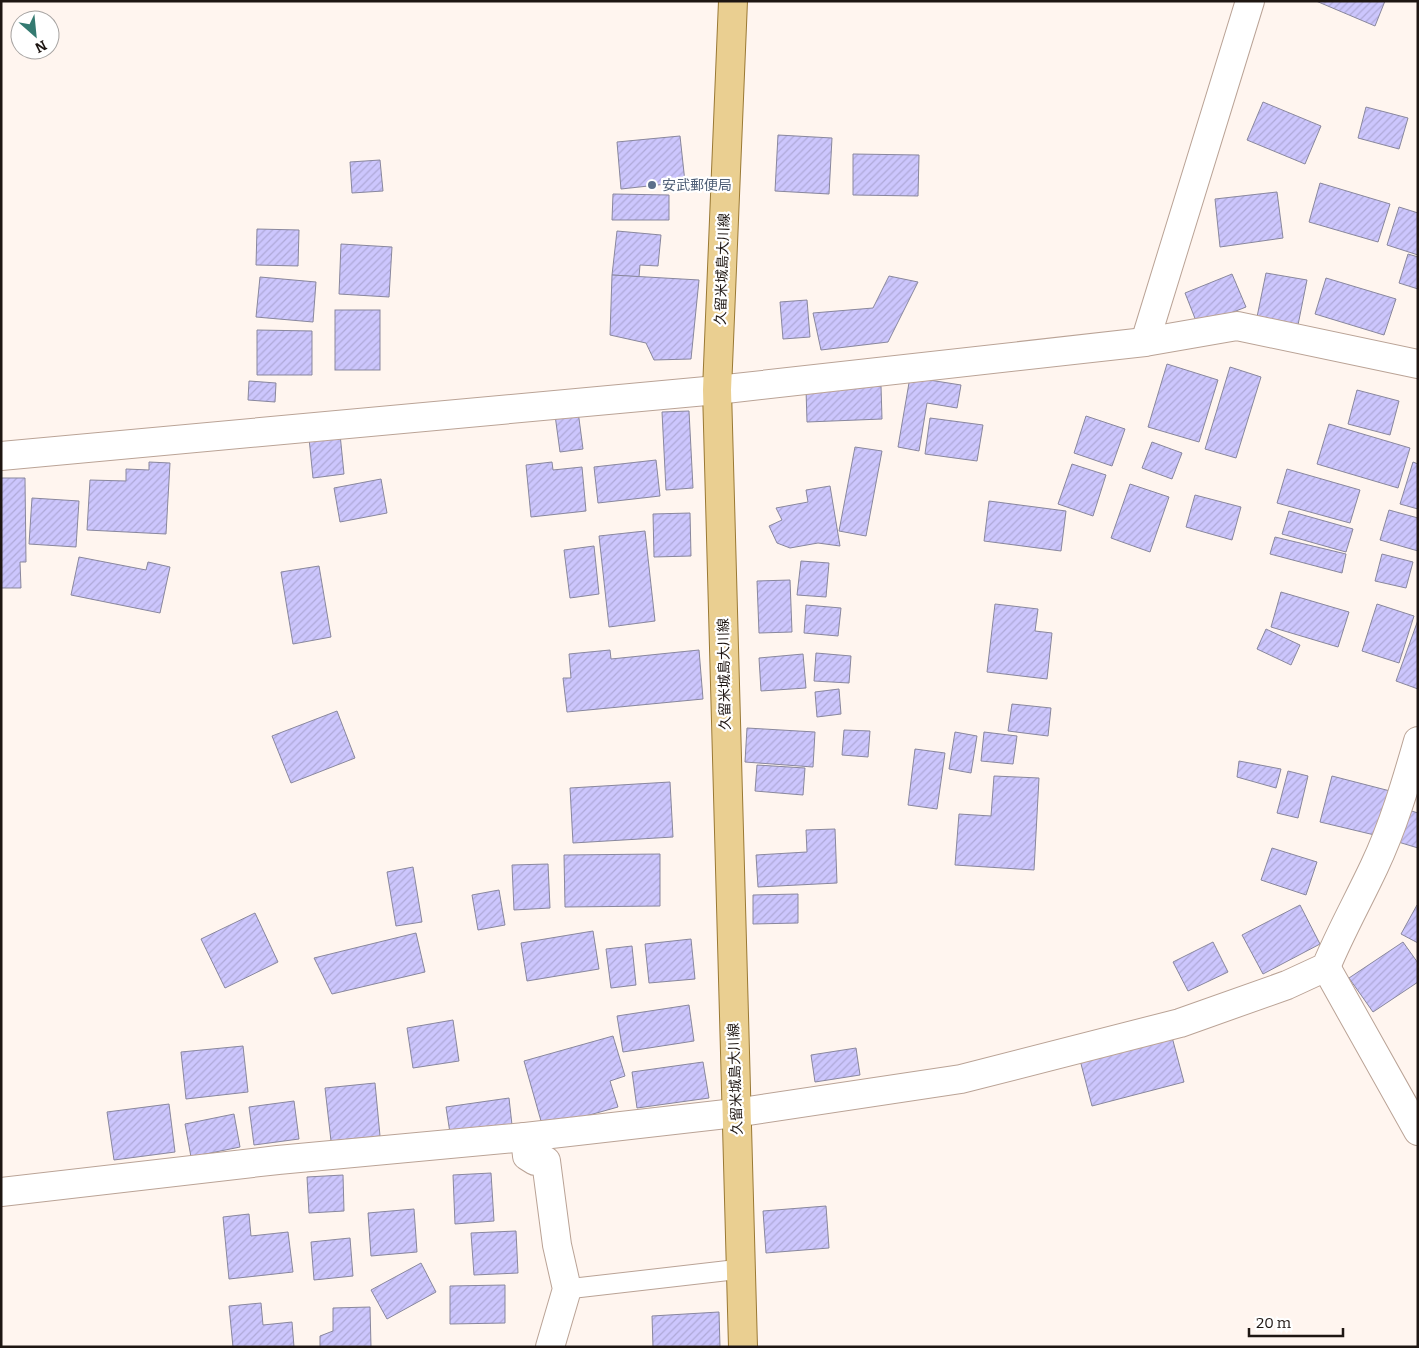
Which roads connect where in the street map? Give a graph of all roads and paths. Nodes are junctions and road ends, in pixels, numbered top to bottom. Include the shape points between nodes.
1 (733, 1) edge
2 (1250, 1) edge
3 (1145, 342) junction
4 (1418, 364) edge
5 (717, 390) junction
6 (1, 456) edge
7 (1418, 741) edge
8 (1326, 967) junction
9 (735, 1113) junction
10 (1418, 1130) edge
11 (525, 1137) junction
12 (1, 1192) edge
13 (740, 1269) junction
14 (567, 1288) junction
15 (550, 1347) edge
16 (743, 1347) edge

1 - 5 main road, 久留米城島大川線
2 - 3 street
3 - 4 street via 1237,326
3 - 5 street
5 - 6 street
5 - 9 main road, 久留米城島大川線
7 - 8 street via 1374,866
8 - 9 street via 1287,985 1180,1024 961,1079
8 - 10 street
9 - 11 street
9 - 13 main road, 久留米城島大川線
11 - 12 street via 278,1160
11 - 14 street via 527,1156 546,1160 557,1245
13 - 14 lane
13 - 16 main road, 久留米城島大川線
14 - 15 street

